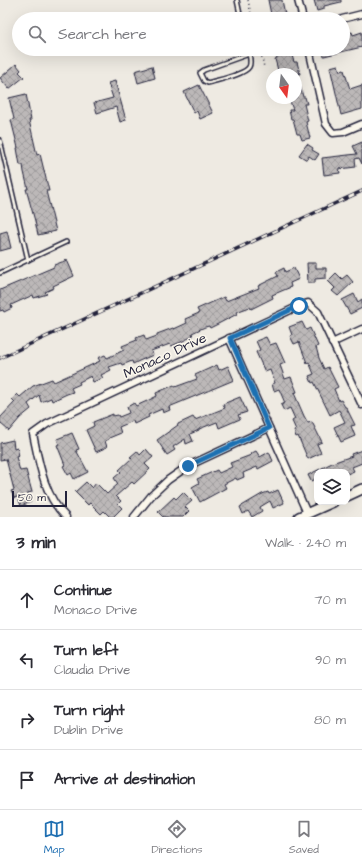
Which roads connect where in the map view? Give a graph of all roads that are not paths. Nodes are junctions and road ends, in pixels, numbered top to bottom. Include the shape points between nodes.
1 (237, 0) edge
2 (298, 0) edge
3 (240, 12) edge
4 (301, 12) edge
5 (362, 14) edge
6 (350, 17) edge
7 (243, 56) edge
8 (250, 56) edge
9 (311, 56) edge
10 (362, 124) edge
11 (0, 140) edge
12 (66, 242) dead end
13 (28, 260) junction
14 (0, 273) edge
15 (362, 329) edge
16 (230, 338) junction
17 (332, 343) junction
18 (362, 405) edge
19 (269, 428) junction
20 (362, 489) edge
21 (350, 495) edge
22 (326, 505) edge
23 (303, 515) edge
24 (66, 517) edge
25 (134, 517) edge

1 - 3 lane
2 - 4 street
5 - 6 street
7 - 8 lane via 204,70 200,73 204,81 208,83 241,73 249,67
9 - 10 street via 326,124 333,133 343,132
11 - 13 lane
12 - 13 lane
13 - 14 lane
15 - 17 street
16 - 17 street, Monaco Drive via 308,303 318,312
16 - 19 street
16 - 24 street, Monaco Drive via 47,424 33,434 50,496
17 - 18 street
19 - 23 street
19 - 25 street via 188,466 151,496
20 - 21 street
22 - 23 street

